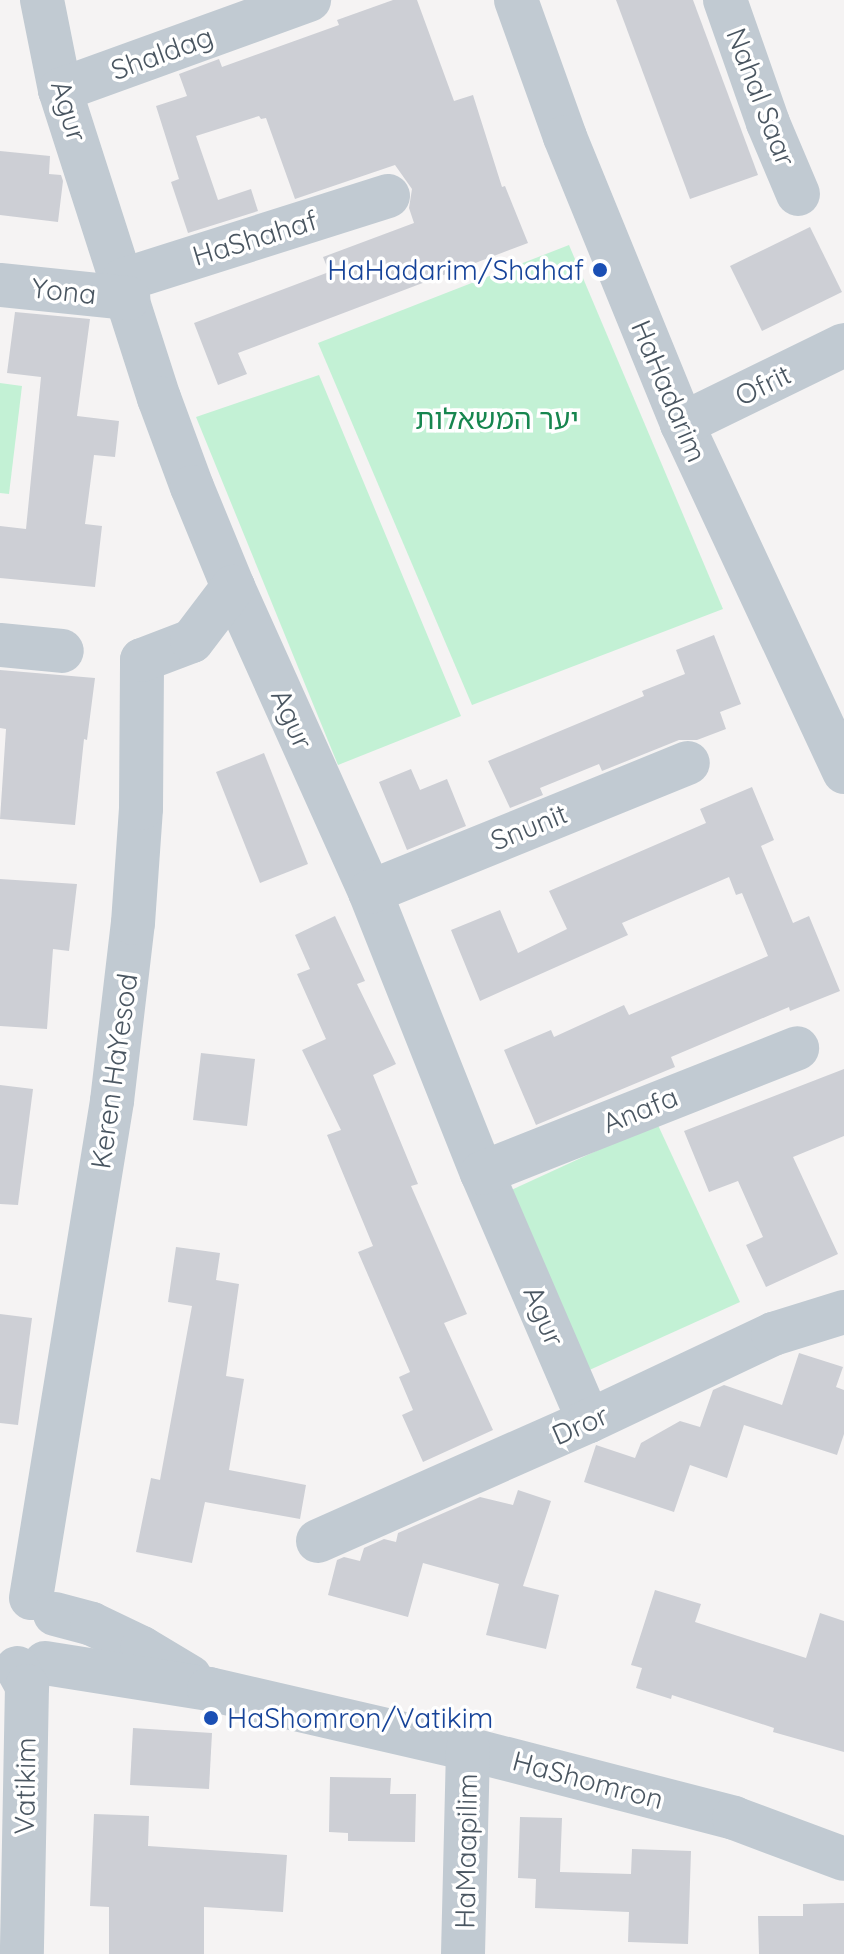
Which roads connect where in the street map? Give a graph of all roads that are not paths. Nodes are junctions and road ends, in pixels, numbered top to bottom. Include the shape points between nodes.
1 (42, 0) edge
2 (309, 0) edge
3 (516, 0) edge
4 (725, 0) edge
5 (60, 90) junction
6 (798, 194) dead end
7 (388, 196) dead end
8 (0, 285) edge
9 (126, 289) junction
10 (844, 345) edge
11 (682, 424) junction
12 (233, 587) junction
13 (0, 645) edge
14 (62, 651) dead end
15 (688, 763) dead end
16 (844, 772) edge
17 (370, 892) junction
18 (797, 1048) dead end
19 (482, 1173) junction
20 (844, 1312) edge
21 (589, 1421) junction
22 (318, 1541) dead end
23 (29, 1606) edge
24 (21, 1663) edge
25 (209, 1689) junction
26 (468, 1749) junction
27 (734, 1818) junction
28 (844, 1827) edge
29 (844, 1859) edge
30 (22, 1954) edge
31 (463, 1954) edge

1 - 5 street, Agur
2 - 5 street, Shaldag
3 - 11 street, HaHadarim via 565,137
4 - 6 street, Nahal Saar
5 - 9 street, Agur
7 - 9 street, HaShahaf
8 - 9 street, Yona
9 - 12 street, Agur via 159,398
10 - 11 street, Ofrit
11 - 16 street, HaHadarim
12 - 17 street, Agur
12 - 23 street, Keren HaYesod via 192,641 142,660 141,808 112,1101
13 - 14 street
15 - 17 street, Snunit
17 - 19 street, Agur
18 - 19 street, Anafa
19 - 21 street, Agur
20 - 21 street, Dror via 773,1334
21 - 22 street, Dror
23 - 24 street via 60,1641
23 - 25 street, HaShomron via 92,1624
24 - 25 street, HaShomron
24 - 30 street, Vatikim via 27,1686
25 - 26 street, HaShomron
26 - 27 street, HaShomron
26 - 31 street, HaMaapilim
27 - 28 street, HaShomron
27 - 29 street, HaShomron

